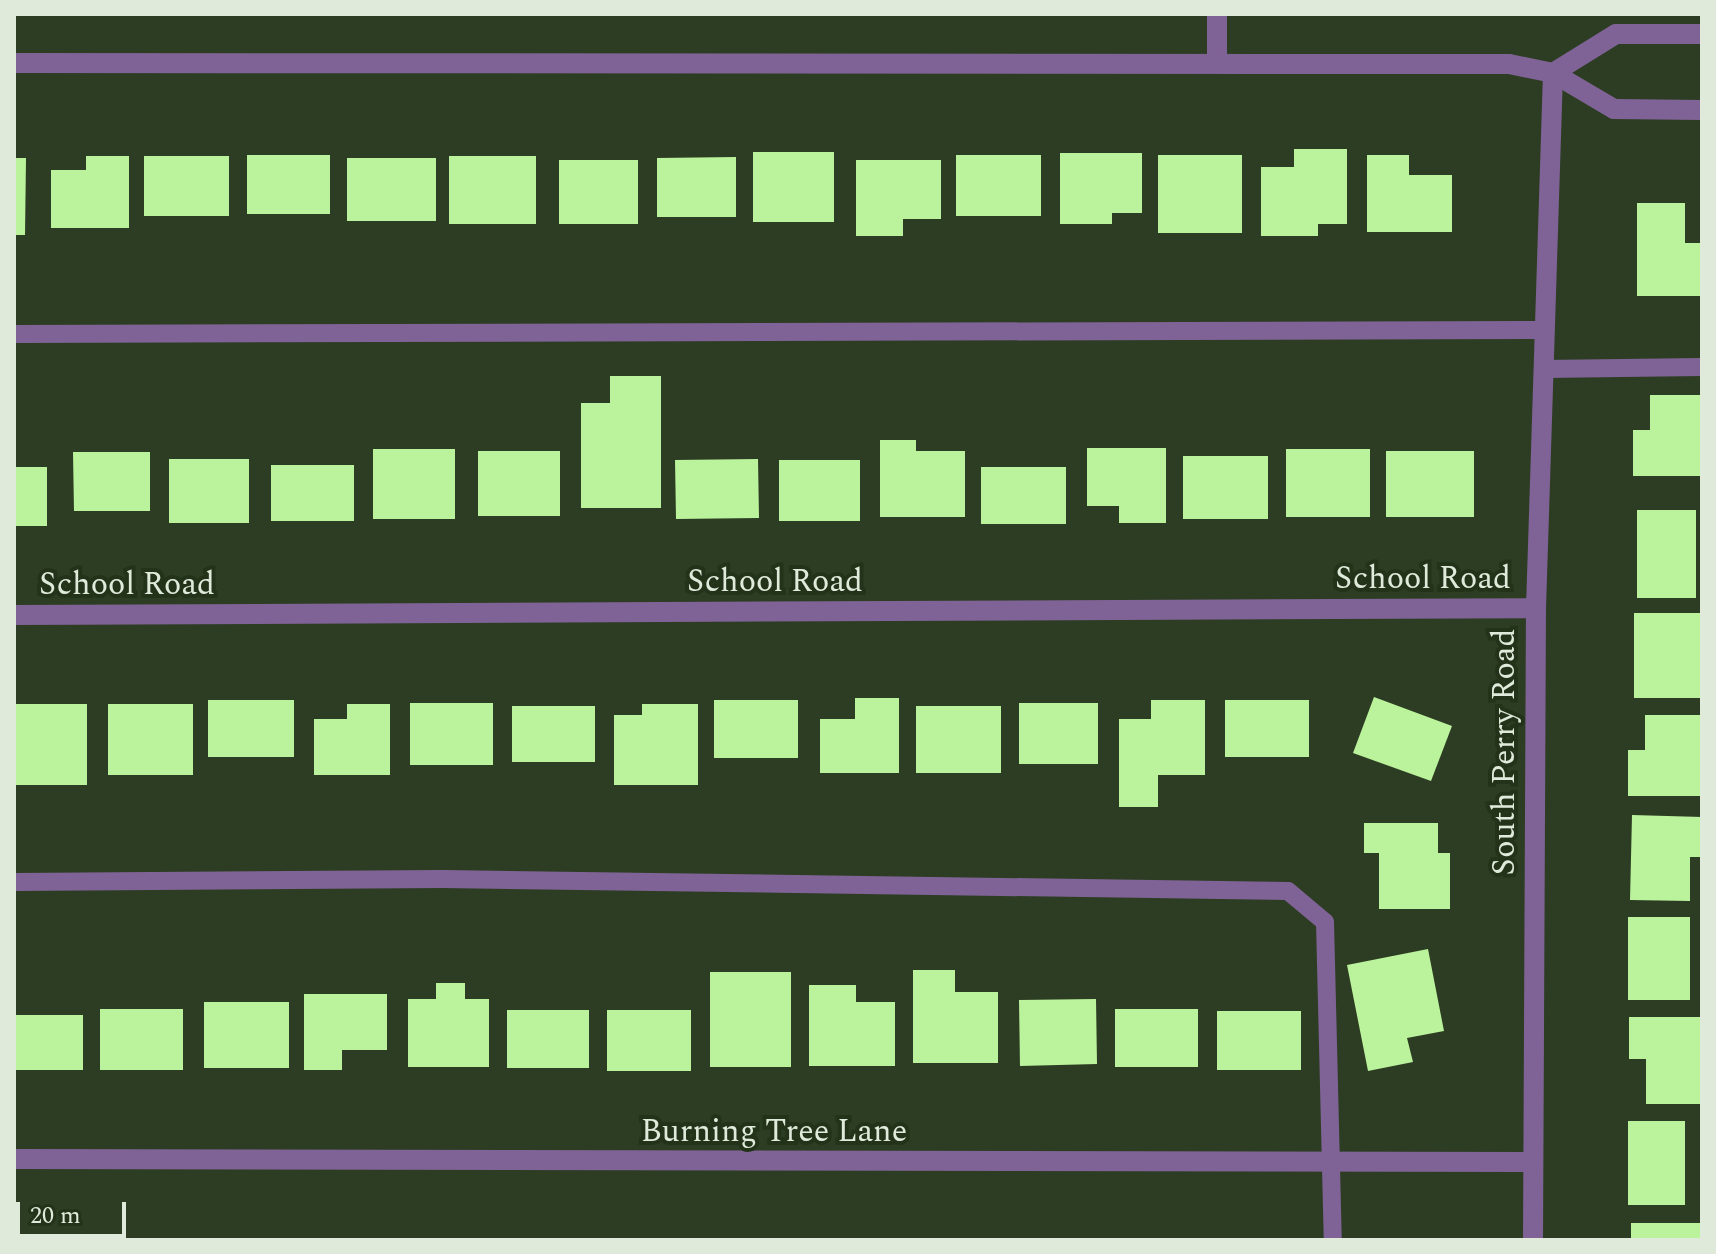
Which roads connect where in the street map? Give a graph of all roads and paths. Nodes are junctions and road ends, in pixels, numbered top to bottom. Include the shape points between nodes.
1 (1217, 14) edge
2 (1702, 34) edge
3 (1217, 61) junction
4 (14, 63) edge
5 (1553, 73) junction
6 (1702, 110) edge
7 (1544, 330) junction
8 (14, 334) edge
9 (1702, 367) edge
10 (1543, 369) junction
11 (1536, 608) junction
12 (14, 615) edge
13 (14, 882) edge
14 (14, 1159) edge
15 (1533, 1162) junction
16 (1335, 1165) junction
17 (1333, 1240) edge
18 (1533, 1240) edge

1 - 3 street
2 - 5 street via 1616,34
3 - 4 street
3 - 5 street via 1509,64
5 - 6 street via 1614,109
5 - 7 street, South Perry Road
7 - 8 lane
7 - 10 street, South Perry Road
9 - 10 lane
10 - 11 street, South Perry Road
11 - 12 street, School Road
11 - 15 street, South Perry Road
13 - 16 lane via 443,879 1288,891 1325,922
14 - 16 street, Burning Tree Lane
15 - 16 street, Burning Tree Lane
15 - 18 street, South Perry Road
16 - 17 lane

